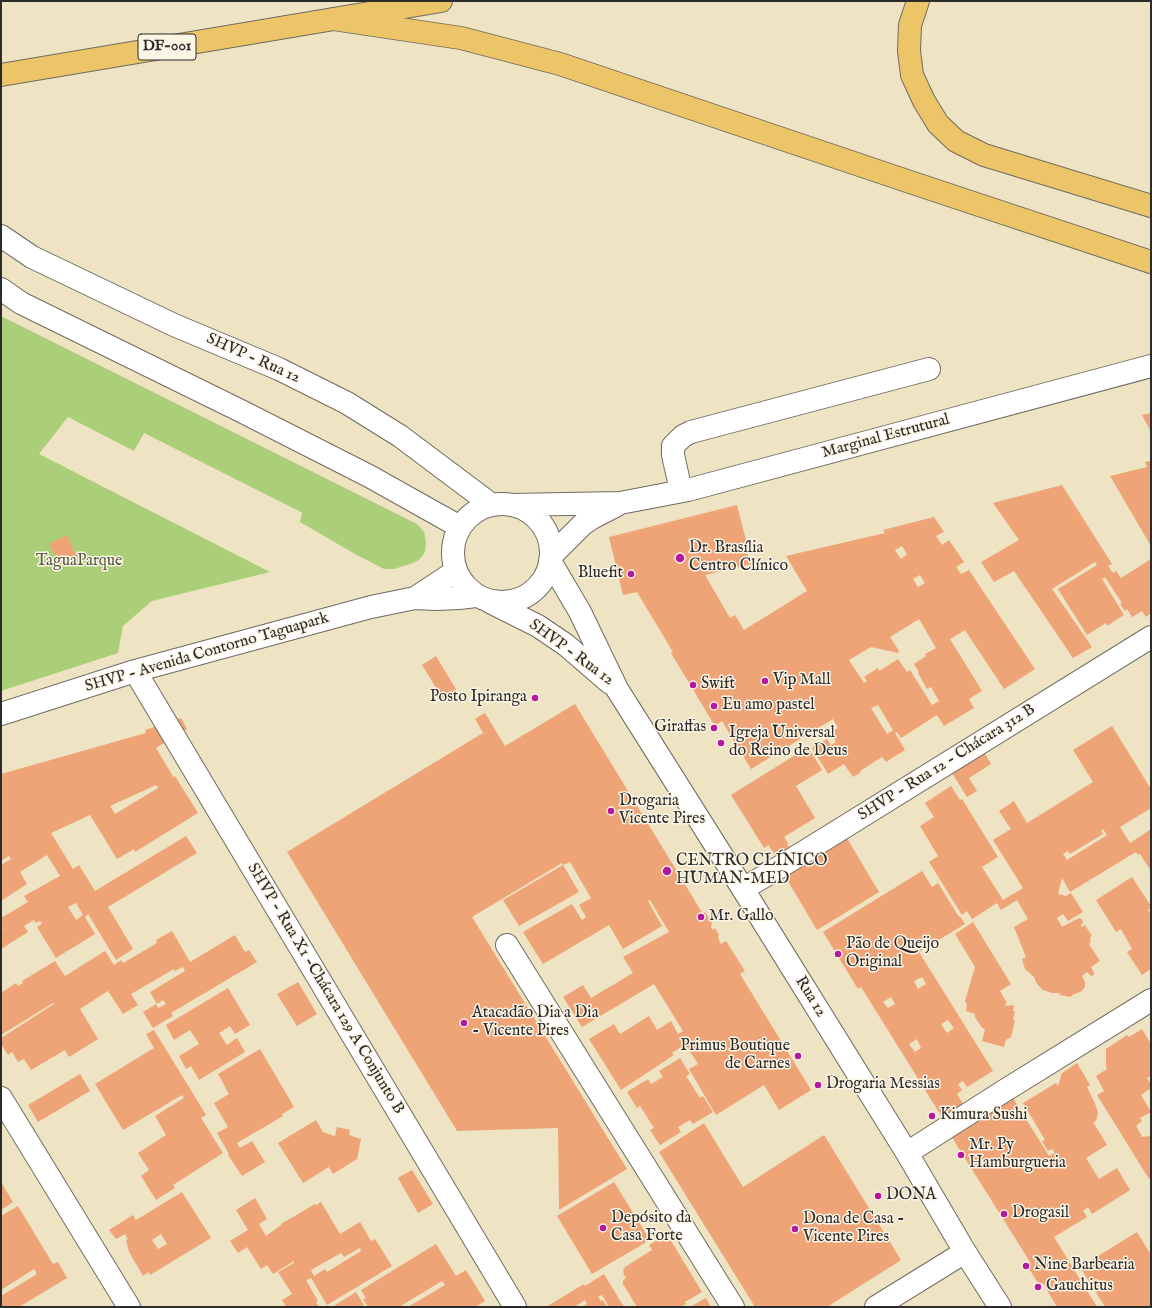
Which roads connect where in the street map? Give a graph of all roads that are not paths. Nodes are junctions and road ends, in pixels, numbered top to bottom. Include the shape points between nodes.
1 (441, 1) edge
2 (918, 1) edge
3 (333, 19) junction
4 (1, 75) edge
5 (1151, 206) edge
6 (1, 236) edge
7 (1151, 262) edge
8 (1, 289) edge
9 (1151, 366) edge
10 (930, 369) dead end
11 (681, 491) junction
12 (620, 503) junction
13 (502, 505) junction
14 (460, 527) junction
15 (550, 559) junction
16 (456, 571) junction
17 (415, 598) junction
18 (482, 598) junction
19 (1151, 637) edge
20 (135, 671) junction
21 (617, 689) junction
22 (1, 714) edge
23 (743, 889) junction
24 (507, 945) dead end
25 (1151, 1000) edge
26 (1, 1098) edge
27 (907, 1153) junction
28 (965, 1252) junction
29 (129, 1307) edge
30 (515, 1307) edge
31 (733, 1307) edge
32 (876, 1307) edge
33 (1000, 1307) edge

1 - 3 highway, DF-001
2 - 5 highway via 910,25 909,51 912,75 938,124 956,141 984,155
3 - 4 highway, DF-001
3 - 7 highway via 461,38 560,64
6 - 13 street, SHVP - Rua 12 via 32,257 174,325 279,369 347,403
8 - 14 street via 21,303 369,476
9 - 11 street, Marginal Estrutural
10 - 11 street via 683,436 673,446
11 - 12 street, Marginal Estrutural
12 - 13 street, Marginal Estrutural
12 - 15 street, Marginal Estrutural via 583,524
13 - 14 street via 474,513
13 - 15 street via 528,512 542,524 548,539
14 - 16 street via 453,548
15 - 18 street via 545,577 534,590 520,599 503,603
15 - 21 street, SHVP - Rua 12 via 580,612
16 - 17 street, SHVP - Avenida Contorno Taguapark
16 - 18 street via 464,584
17 - 18 street, SHVP - Avenida Contorno Taguapark
17 - 20 street, SHVP - Avenida Contorno Taguapark via 371,606
18 - 21 street, SHVP - Rua 12 via 555,637
19 - 23 street, SHVP - Rua 12 - Chácara 312 B
20 - 22 street, SHVP - Avenida Contorno Taguapark
20 - 30 street, SHVP - Rua X1 -Chácara 129 A Conjunto B
21 - 23 street, Rua 12
23 - 27 street, Rua 12
24 - 31 street
25 - 27 street
26 - 29 street
27 - 28 street, Rua 12
28 - 32 street
28 - 33 street, Rua 12

